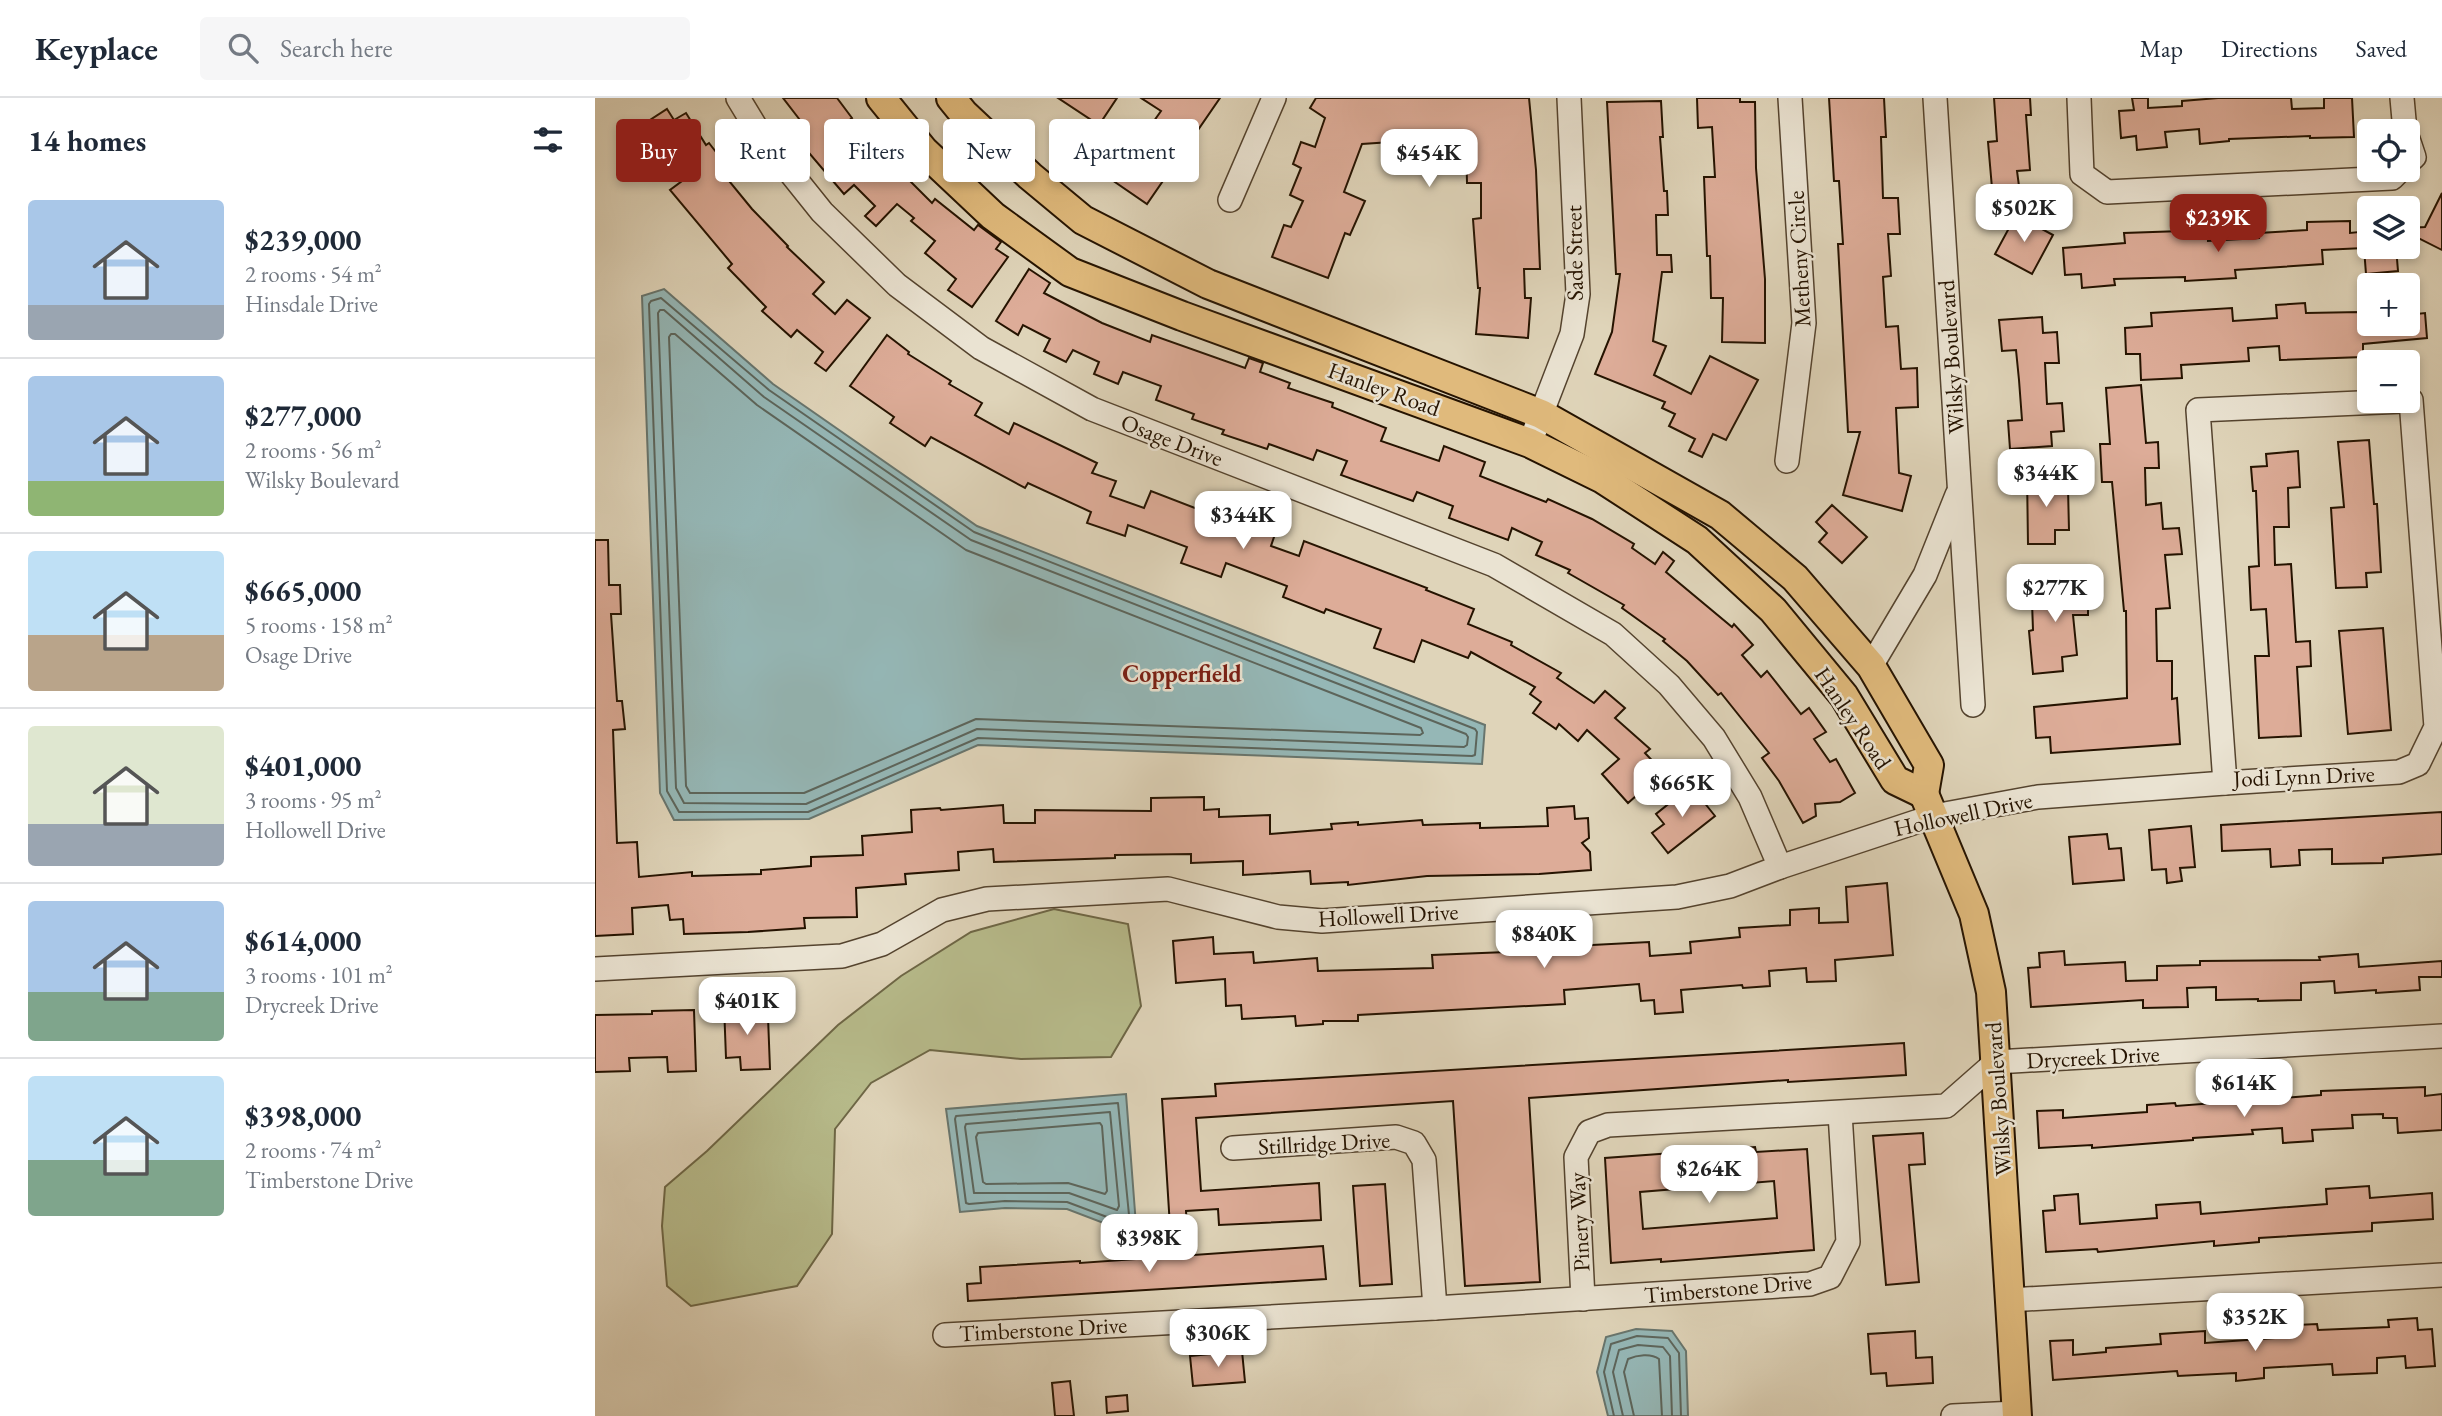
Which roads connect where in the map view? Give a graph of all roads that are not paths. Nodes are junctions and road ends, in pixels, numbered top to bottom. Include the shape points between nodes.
1 (738, 98) edge
2 (881, 98) edge
3 (951, 98) edge
4 (1274, 98) edge
5 (1569, 98) edge
6 (1790, 98) edge
7 (1935, 98) edge
8 (2079, 98) edge
9 (2402, 98) edge
10 (2404, 119) edge
11 (2357, 180) edge
12 (1230, 200) dead end
13 (2357, 403) edge
14 (2412, 413) edge
15 (1541, 414) junction
16 (1530, 443) junction
17 (1787, 461) dead end
18 (1960, 489) junction
19 (1871, 666) junction
20 (1973, 705) dead end
21 (2225, 783) junction
22 (1929, 805) junction
23 (1780, 867) junction
24 (595, 970) edge
25 (2442, 1036) edge
26 (1996, 1062) junction
27 (1840, 1113) junction
28 (1233, 1148) dead end
29 (2442, 1275) edge
30 (1583, 1299) junction
31 (2009, 1300) junction
32 (1435, 1308) junction
33 (945, 1335) dead end
34 (2016, 1414) edge
35 (1953, 1416) edge

1 - 23 street, Osage Drive via 761,136 822,212 897,285 981,348 1092,409 1494,565 1613,634 1669,685 1714,738 1750,797
2 - 16 main road, Hanley Road via 924,150 993,216 1070,272
3 - 15 main road, Hanley Road via 1030,176 1083,220 1208,284
4 - 12 street
5 - 15 street, Sade Street via 1578,294 1572,334
6 - 17 street, Metheny Circle via 1804,323
7 - 18 street, Wilsky Boulevard
8 - 11 street via 2082,174 2107,192
9 - 10 street
13 - 21 street, Jodi Lynn Drive via 2198,410
14 - 21 street, Jodi Lynn Drive via 2436,727 2418,764 2399,772
15 - 16 street, Sade Street
15 - 19 main road, Hanley Road via 1720,515 1795,578
16 - 22 main road, Hanley Road via 1603,480 1697,540 1773,610 1844,696 1895,780
18 - 19 street, Wilsky Boulevard via 1924,575
18 - 20 street, Wilsky Boulevard
19 - 22 main road, Hanley Road via 1929,765
21 - 22 street, Hollowell Drive
22 - 23 street, Hollowell Drive
22 - 26 main road, Wilsky Boulevard via 1980,935 1991,992
23 - 24 street, Hollowell Drive via 1730,886 1677,897 1322,921 1278,918 1168,889 987,899 942,910 882,944 842,956
25 - 26 street, Drycreek Drive
26 - 27 street, Pinery Way via 1946,1106
26 - 31 main road, Wilsky Boulevard
27 - 30 street, Timberstone Drive via 1848,1242 1830,1277 1810,1284
27 - 30 street, Pinery Way via 1608,1125 1590,1132 1576,1157
28 - 32 street, Stillridge Drive via 1396,1137 1414,1143 1424,1160
29 - 31 street
30 - 32 street, Pinery Way
31 - 34 main road, Wilsky Boulevard
32 - 33 street, Timberstone Drive
34 - 35 street

